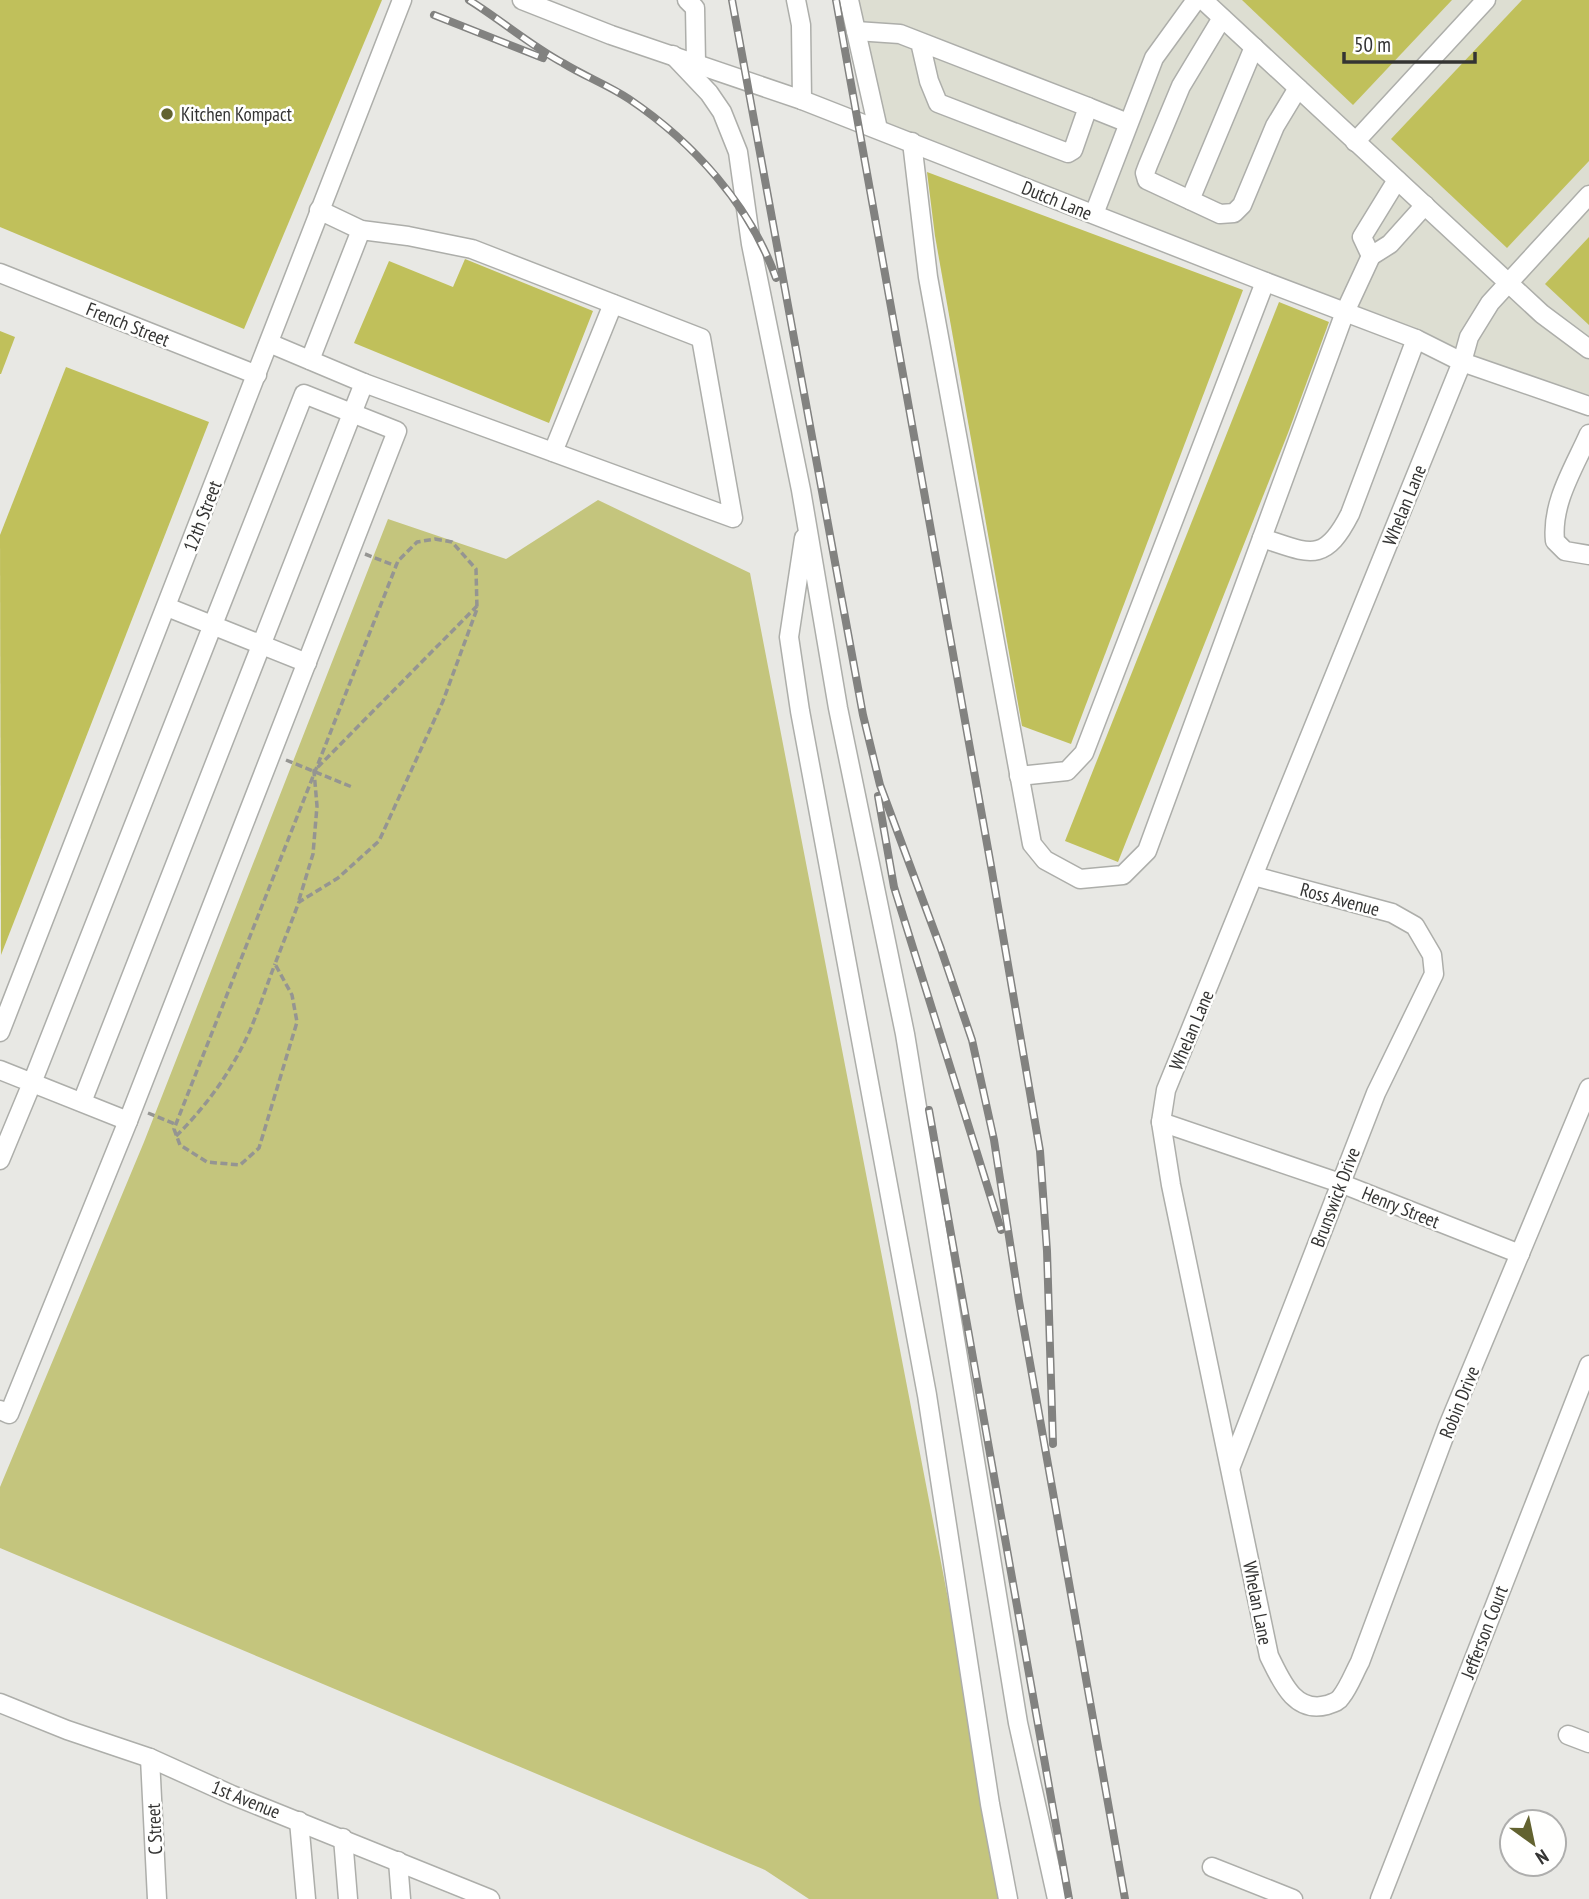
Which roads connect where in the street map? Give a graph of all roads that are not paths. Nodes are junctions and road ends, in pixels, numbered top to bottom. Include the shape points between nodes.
1 (402, 0) edge
2 (522, 0) edge
3 (687, 0) edge
4 (796, 0) edge
5 (849, 0) edge
6 (1196, 0) edge
7 (1203, 0) edge
8 (1486, 0) edge
9 (1222, 18) junction
10 (856, 31) junction
11 (920, 42) junction
12 (1254, 47) junction
13 (673, 55) junction
14 (696, 63) junction
15 (1298, 88) junction
16 (802, 100) junction
17 (1088, 107) junction
18 (1128, 123) junction
19 (878, 129) junction
20 (912, 142) junction
21 (1355, 142) junction
22 (1397, 180) junction
23 (1589, 195) edge
24 (1191, 200) junction
25 (1425, 205) junction
26 (319, 210) junction
27 (1094, 214) junction
28 (362, 230) junction
29 (1371, 256) junction
30 (0, 273) edge
31 (1265, 282) junction
32 (1508, 283) junction
33 (613, 304) junction
34 (1345, 312) junction
35 (1416, 338) junction
36 (269, 343) junction
37 (1589, 349) edge
38 (310, 360) junction
39 (1462, 362) junction
40 (257, 375) junction
41 (364, 383) junction
42 (1589, 406) edge
43 (352, 413) junction
44 (1589, 434) edge
45 (553, 452) junction
46 (806, 520) junction
47 (1262, 538) junction
48 (1589, 555) edge
49 (166, 607) junction
50 (212, 627) junction
51 (261, 646) junction
52 (307, 663) junction
53 (1019, 776) junction
54 (1254, 876) junction
55 (1420, 933) joint
56 (0, 1032) edge
57 (0, 1070) edge
58 (32, 1083) junction
59 (1589, 1088) edge
60 (82, 1102) junction
61 (131, 1114) junction
62 (1161, 1122) junction
63 (0, 1160) edge
64 (1340, 1183) junction
65 (1520, 1254) junction
66 (1589, 1365) edge
67 (0, 1410) edge
68 (1231, 1466) junction
69 (0, 1703) edge
70 (1322, 1706) joint
71 (1568, 1735) dead end
72 (1589, 1744) edge
73 (150, 1758) junction
74 (299, 1821) junction
75 (343, 1838) junction
76 (398, 1861) junction
77 (1212, 1867) dead end
78 (157, 1899) edge
79 (306, 1899) edge
80 (348, 1899) edge
81 (401, 1899) edge
82 (490, 1899) edge
83 (1009, 1899) edge
84 (1057, 1899) edge
85 (1293, 1899) edge
86 (1380, 1899) edge

1 - 26 street, 12th Street
2 - 13 street, Dutch Lane
3 - 14 street via 695,8
4 - 16 street
5 - 10 street
6 - 18 street via 1154,58
7 - 9 street
8 - 21 street
9 - 12 street
9 - 24 street via 1181,86 1145,173 1147,180
10 - 11 street via 900,34
10 - 19 street
11 - 17 street
11 - 17 street via 933,92 939,103 951,108 1068,153
12 - 15 street
12 - 24 street
13 - 14 street, Dutch Lane
13 - 46 street via 722,112 738,152 749,235
14 - 16 street, Dutch Lane
15 - 21 street
15 - 24 street via 1275,126 1242,205 1234,213 1220,214
16 - 19 street, Dutch Lane
17 - 18 street
18 - 27 street
19 - 20 street, Dutch Lane
20 - 27 street, Dutch Lane
20 - 53 street via 928,277
21 - 22 street
22 - 25 street
22 - 29 street via 1362,237
23 - 32 street, Whelan Lane
25 - 29 street via 1390,244
25 - 32 street
26 - 28 street
26 - 36 street, 12th Street
27 - 31 street, Dutch Lane
28 - 33 street via 472,249
28 - 38 street
29 - 34 street
30 - 40 street, French Street
31 - 34 street, Dutch Lane
31 - 53 street via 1084,753 1067,771
32 - 37 street
32 - 39 street, Whelan Lane via 1469,337
33 - 45 street
33 - 45 street via 701,338 733,519
34 - 35 street, Dutch Lane
34 - 47 street
35 - 39 street, Dutch Lane
35 - 47 street via 1338,538 1322,549 1306,551
36 - 38 street
36 - 40 street, 12th Street
38 - 41 street
39 - 42 street, Dutch Lane
39 - 54 street, Whelan Lane
40 - 49 street, 12th Street
41 - 43 street
41 - 45 street
43 - 50 street via 304,394
43 - 51 street
43 - 52 street via 397,430
44 - 48 street via 1553,524 1555,541 1565,551
46 - 83 street via 789,637 927,1395
46 - 84 street via 838,708 905,1034 1018,1723
47 - 53 street via 1147,851 1123,875 1080,879 1045,860 1032,844
49 - 50 street
49 - 56 street, 12th Street
50 - 51 street
50 - 58 street
51 - 52 street
51 - 60 street
52 - 61 street
54 - 55 street, Ross Avenue via 1392,913
54 - 62 street, Whelan Lane via 1166,1090
55 - 64 street, Brunswick Drive via 1432,955 1434,974 1376,1093
57 - 58 street
58 - 60 street
58 - 63 street
59 - 65 street, Robin Drive
60 - 61 street
61 - 67 street via 9,1414
62 - 64 street, Henry Street
62 - 68 street, Whelan Lane
64 - 65 street, Henry Street
64 - 68 street, Brunswick Drive
65 - 70 street, Robin Drive via 1448,1426 1360,1662 1342,1696
66 - 86 street, Jefferson Court
68 - 70 street, Whelan Lane via 1269,1656 1294,1699
69 - 73 street, 1st Avenue
71 - 72 street
73 - 74 street, 1st Avenue
73 - 78 street, C Street
74 - 75 street, 1st Avenue
74 - 79 street
75 - 76 street, 1st Avenue
75 - 80 street
76 - 81 street
76 - 82 street, 1st Avenue
77 - 85 street

